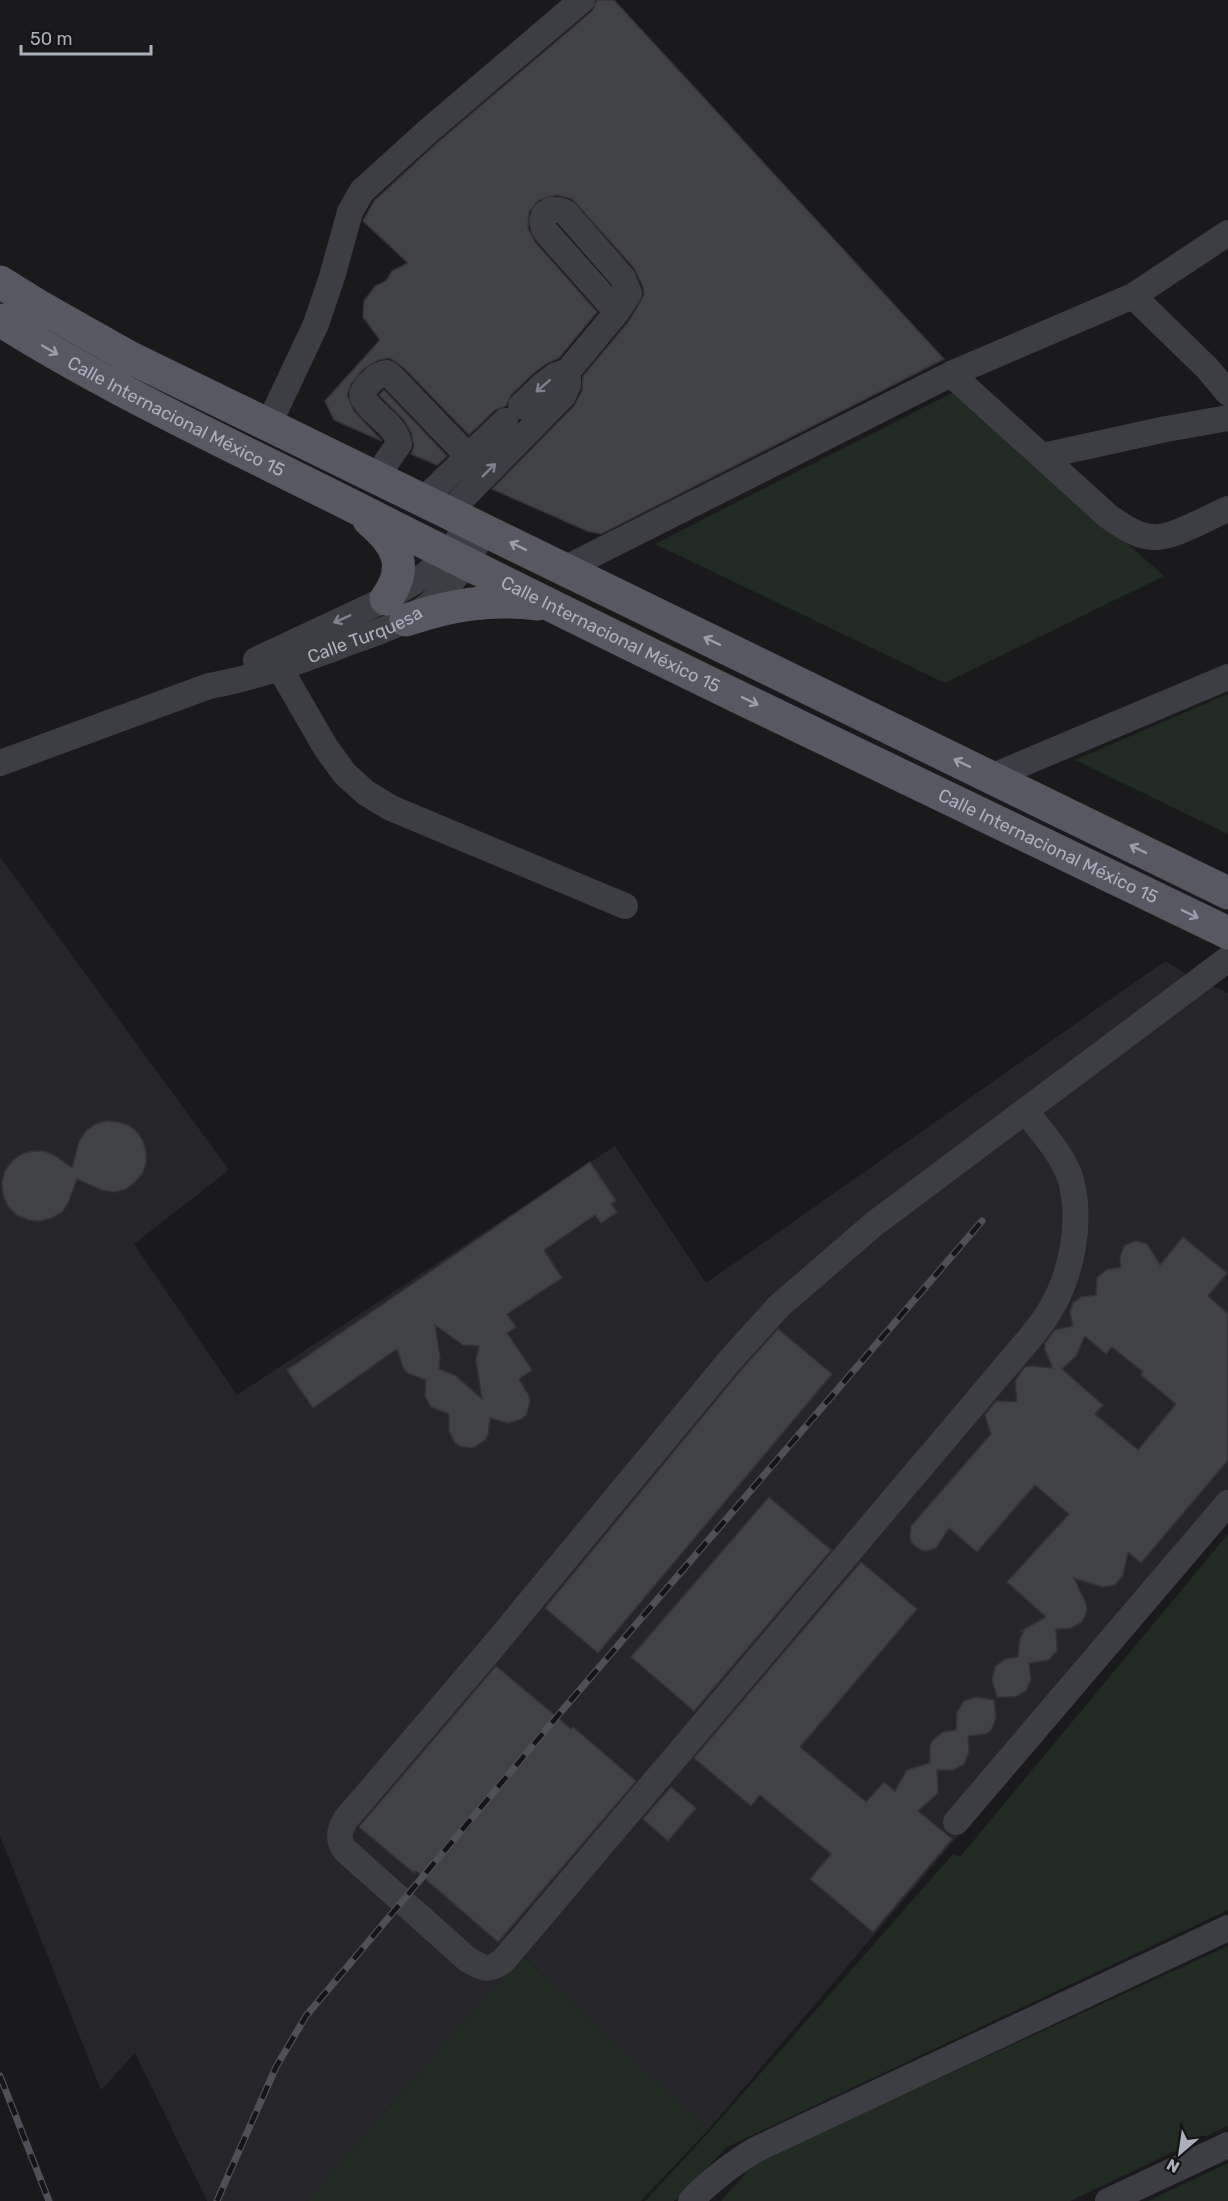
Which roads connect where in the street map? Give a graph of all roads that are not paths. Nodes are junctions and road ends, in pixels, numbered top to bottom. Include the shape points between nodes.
1 (582, 0) edge
2 (1228, 233) edge
3 (0, 282) edge
4 (1133, 296) junction
5 (617, 312) dead end
6 (0, 320) edge
7 (568, 371) junction
8 (951, 374) junction
9 (1228, 393) edge
10 (1228, 418) edge
11 (268, 426) junction
12 (468, 456) junction
13 (1043, 456) junction
14 (376, 477) junction
15 (344, 501) junction
16 (1228, 509) edge
17 (456, 516) junction
18 (458, 559) junction
19 (564, 569) junction
20 (550, 605) junction
21 (396, 610) junction
22 (276, 661) junction
23 (1228, 676) edge
24 (0, 764) edge
25 (992, 777) junction
26 (1228, 893) edge
27 (625, 906) dead end
28 (1228, 933) edge
29 (1228, 959) edge
30 (1026, 1111) junction
31 (1228, 1503) edge
32 (956, 1822) dead end
33 (1228, 1928) edge
34 (1228, 2145) edge
35 (691, 2201) edge
36 (1108, 2201) edge

1 - 11 street via 362,190 350,212 316,324
2 - 4 street
3 - 11 main road, Calle Internacional México 15 via 119,352
4 - 8 street
4 - 9 street
5 - 7 street
6 -> 15 main road, Calle Internacional México 15 via 100,379
7 -> 12 street via 543,385
17 -> 7 street via 562,396 568,385
8 - 13 street
8 - 19 street
10 - 13 street
11 - 14 main road, Calle Internacional México 15
12 - 14 street via 393,378 383,373 362,395 393,430 399,444
12 - 17 street
13 - 16 street via 1109,516 1137,534 1166,536
14 - 17 main road, Calle Internacional México 15
15 - 18 main road, Calle Internacional México 15
15 - 21 main road via 391,541 397,556
17 - 18 street, Calle Turquesa
19 -> 17 main road, Calle Internacional México 15
18 - 20 main road, Calle Internacional México 15
18 - 21 street, Calle Turquesa via 424,576
25 -> 19 main road, Calle Internacional México 15
20 - 21 main road via 477,602
20 -> 28 main road, Calle Internacional México 15
21 - 22 street, Calle Turquesa
22 - 24 street, Calle Turquesa via 236,681 209,686
22 - 27 street via 326,748 345,774 366,793
23 - 25 street
26 -> 25 main road, Calle Internacional México 15
29 - 30 street
30 - 30 street via 1060,1157 1074,1201 1076,1229 1069,1261 1049,1312 503,1961 485,1968 467,1959 345,1850 340,1843 341,1827 779,1306 874,1224
31 - 32 street
33 - 35 street via 755,2150 721,2172
34 - 36 street

